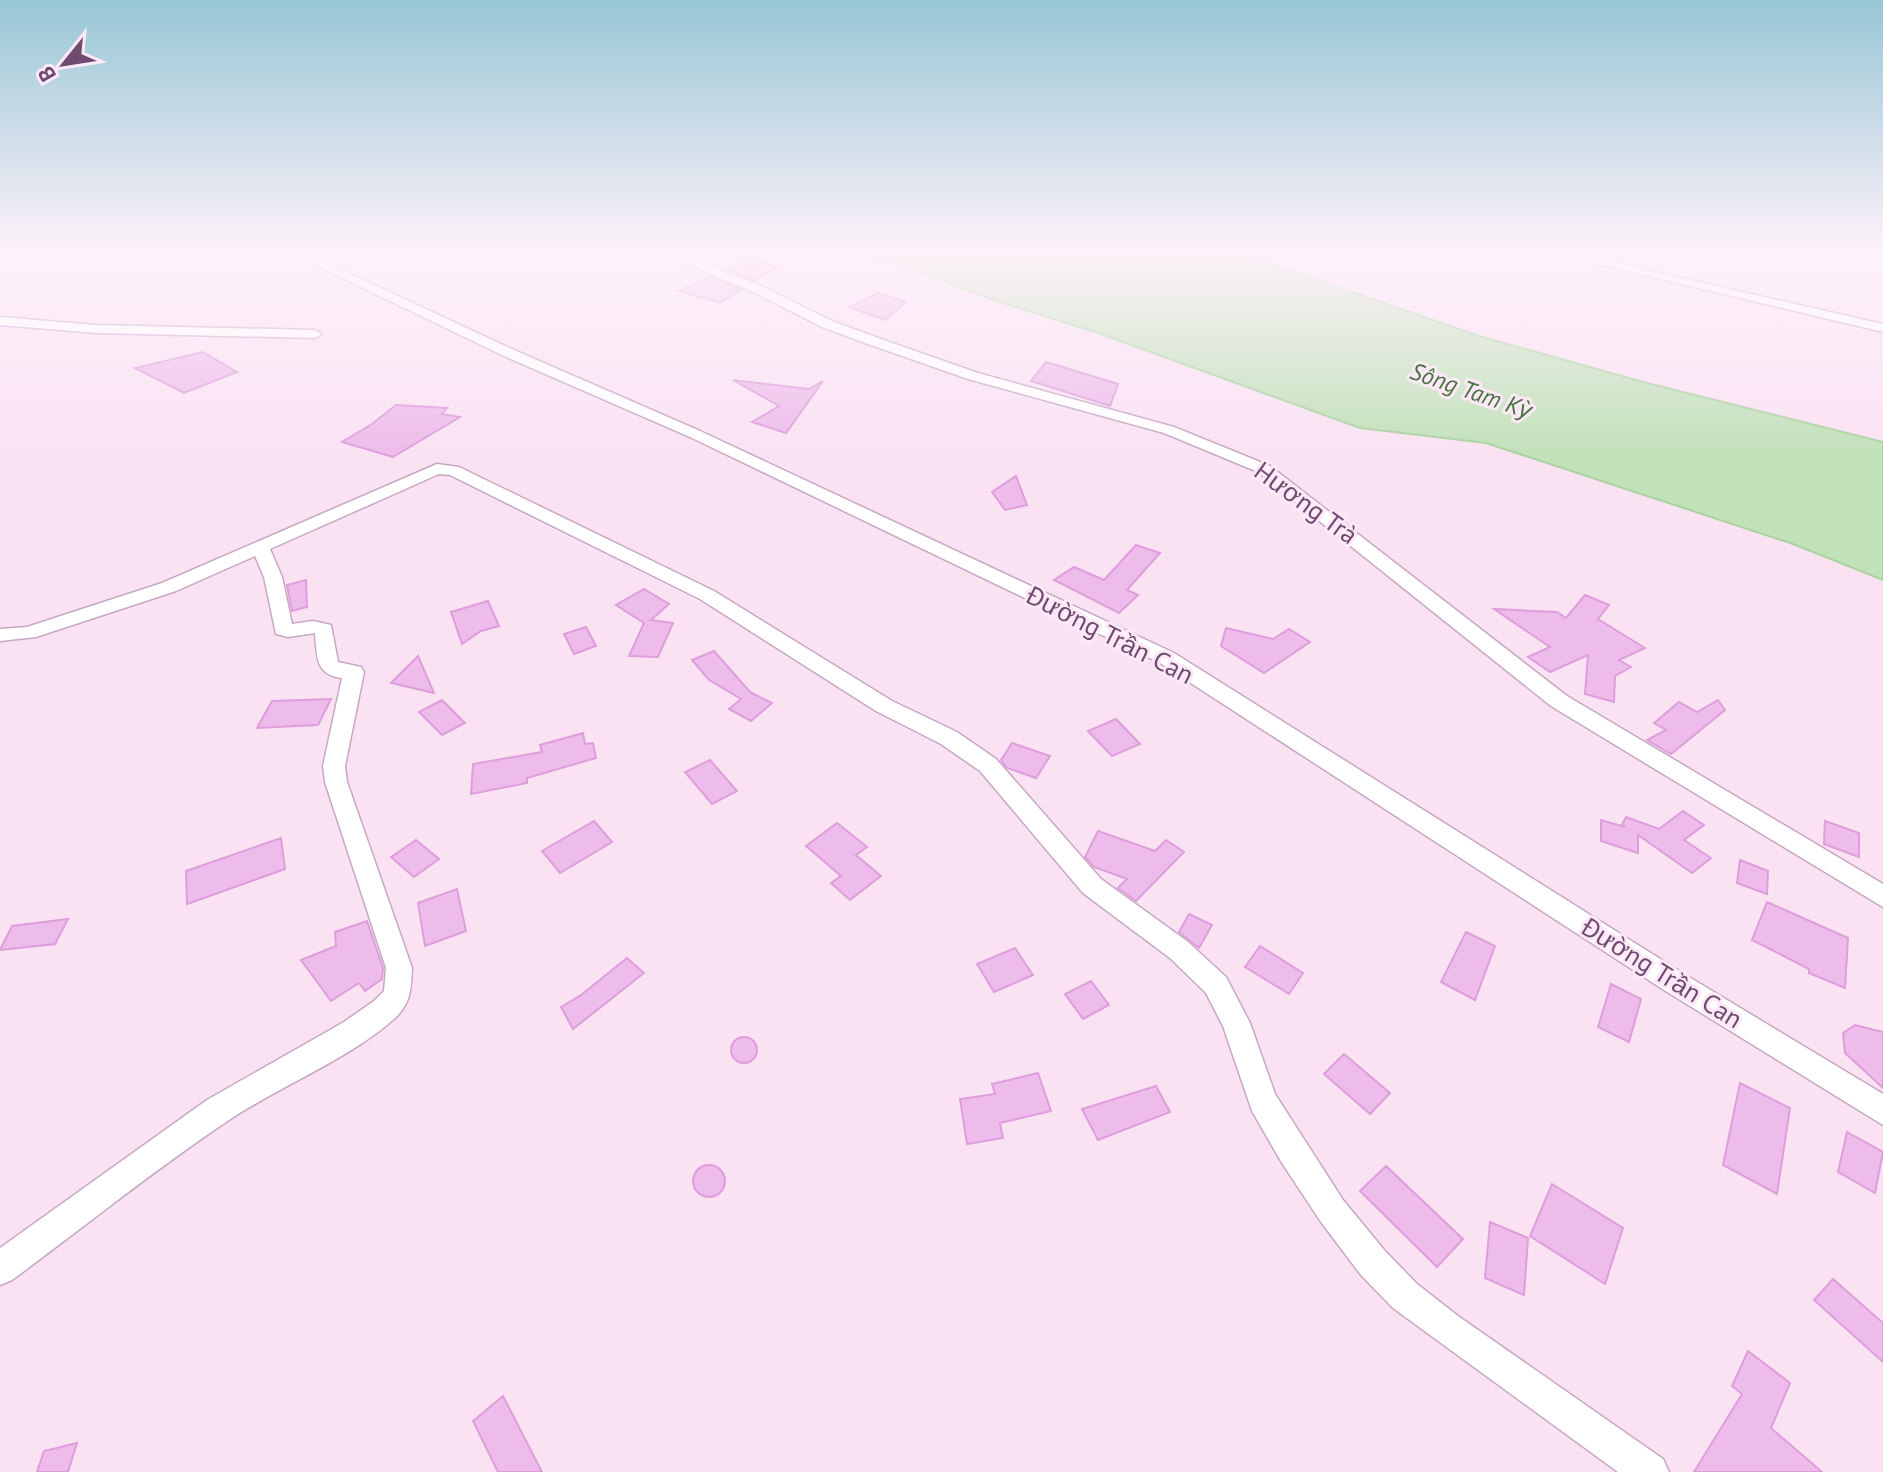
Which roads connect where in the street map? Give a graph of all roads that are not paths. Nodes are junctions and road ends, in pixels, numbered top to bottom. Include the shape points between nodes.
1 (434, 318) edge
2 (814, 318) edge
3 (1838, 318) edge
4 (0, 321) edge
5 (1883, 328) edge
6 (315, 334) dead end
7 (261, 549) junction
8 (0, 635) edge
9 (1883, 897) edge
10 (1883, 1111) edge
11 (0, 1268) edge
12 (1650, 1472) edge

1 - 10 street, Đường Trần Can via 695,434 1167,658
2 - 9 street, Hương Trà via 973,376 1169,430 1264,469 1559,701
3 - 5 street
4 - 6 street via 96,329
7 - 8 street via 169,587 29,633
7 - 11 street via 273,577 283,630 309,625 324,629 328,665 354,672 334,766 336,782 399,968 397,996 354,1031 206,1118
7 - 12 street via 427,472 453,470 707,595 884,706 966,749 988,765 1092,886 1190,959 1216,985 1236,1023 1263,1101 1332,1211 1373,1263 1446,1328

